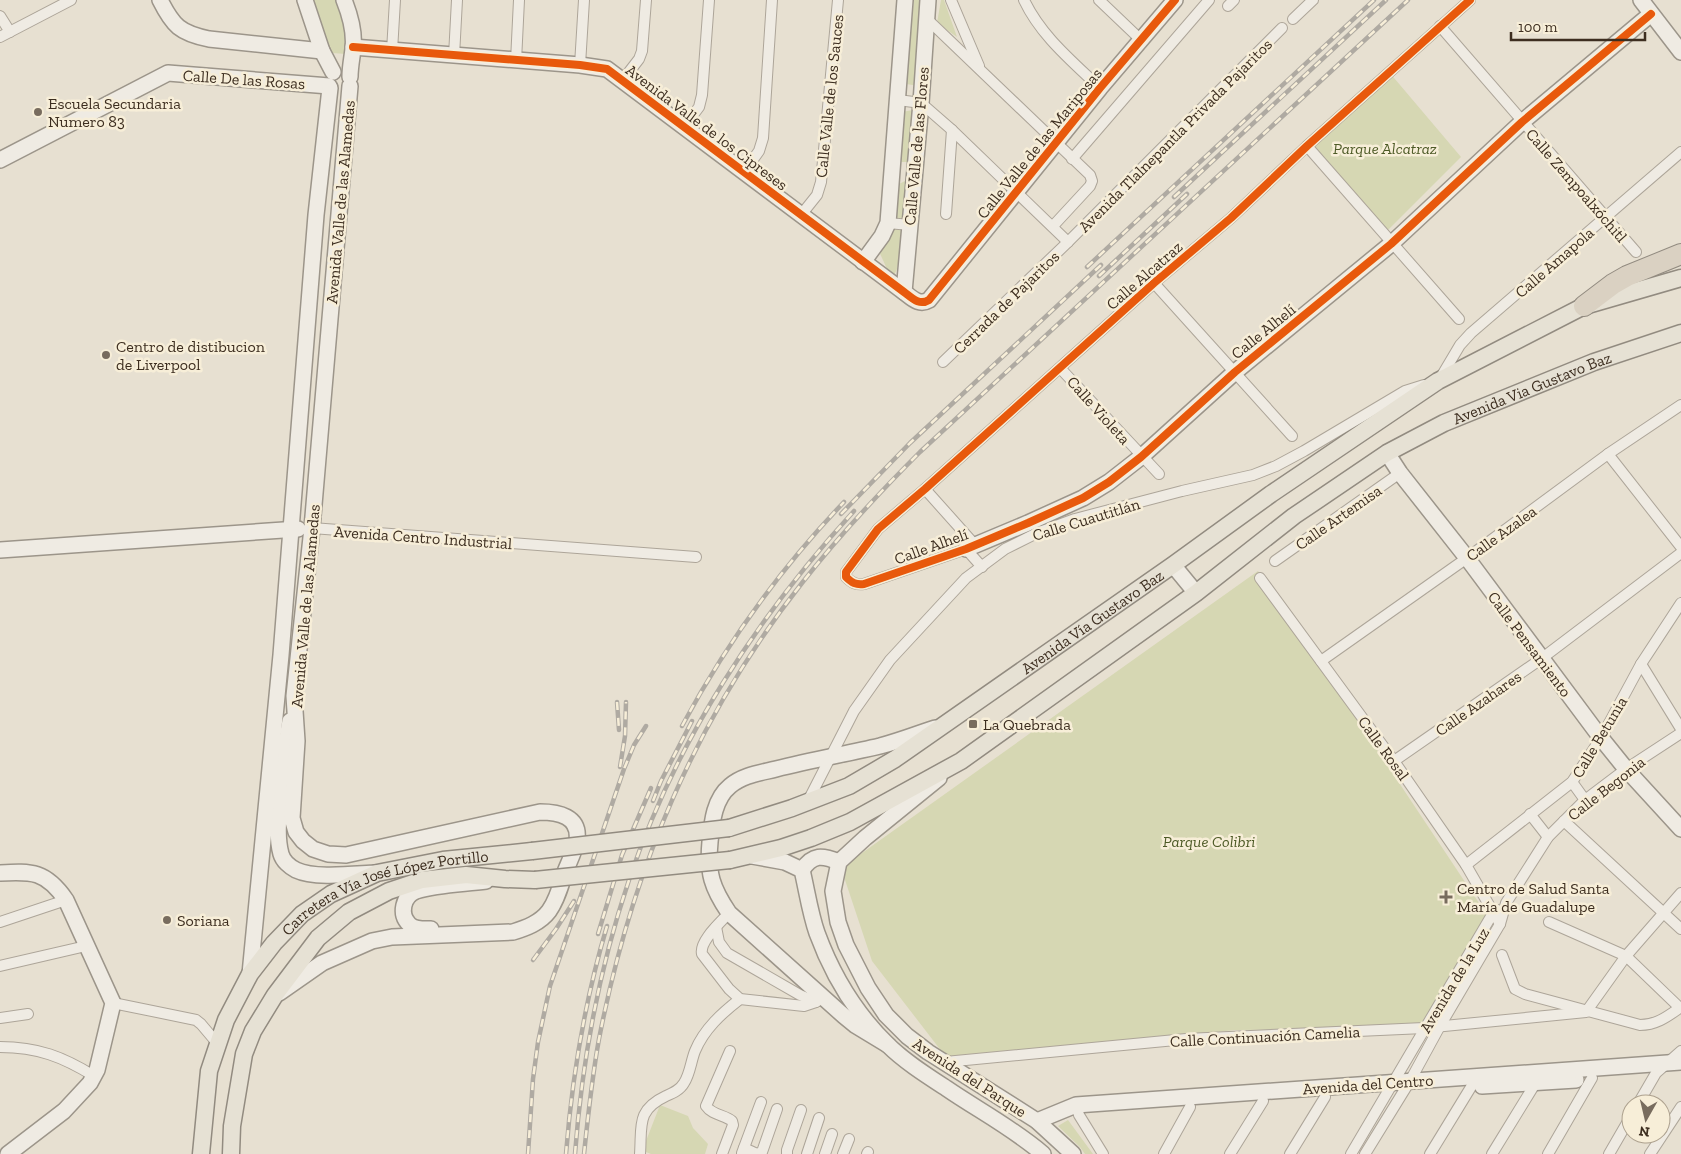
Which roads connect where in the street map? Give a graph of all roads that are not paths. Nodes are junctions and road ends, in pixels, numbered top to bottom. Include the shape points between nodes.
1 (160, 0) edge
2 (305, 0) edge
3 (344, 0) edge
4 (395, 0) edge
5 (457, 0) edge
6 (519, 0) edge
7 (584, 0) edge
8 (646, 0) edge
9 (709, 0) edge
10 (772, 0) edge
11 (838, 0) edge
12 (905, 0) edge
13 (928, 0) edge
14 (951, 0) edge
15 (1024, 0) edge
16 (1099, 0) edge
17 (1175, 0) edge
18 (1209, 0) edge
19 (1313, 0) edge
20 (1470, 0) edge
21 (1641, 0) edge
22 (68, 1) edge
23 (1652, 14) junction
24 (0, 16) edge
25 (926, 18) junction
26 (1293, 19) dead end
27 (1440, 26) junction
28 (1282, 28) dead end
29 (10, 32) junction
30 (0, 37) edge
31 (1141, 40) junction
32 (353, 47) junction
33 (392, 50) junction
34 (322, 51) junction
35 (1681, 52) edge
36 (454, 56) junction
37 (516, 61) junction
38 (580, 66) junction
39 (982, 71) junction
40 (622, 81) junction
41 (331, 82) junction
42 (350, 82) junction
43 (1100, 88) junction
44 (898, 100) junction
45 (920, 103) junction
46 (1522, 122) junction
47 (684, 127) junction
48 (952, 130) junction
49 (1056, 143) junction
50 (1307, 146) junction
51 (1681, 152) edge
52 (1072, 159) junction
53 (0, 160) edge
54 (744, 172) junction
55 (1017, 193) junction
56 (946, 214) dead end
57 (801, 215) junction
58 (1606, 217) junction
59 (888, 223) junction
60 (910, 225) junction
61 (1053, 226) junction
62 (1068, 242) junction
63 (1391, 244) junction
64 (1636, 252) dead end
65 (1681, 254) edge
66 (863, 262) junction
67 (1681, 278) edge
68 (1154, 283) junction
69 (904, 292) junction
70 (924, 303) joint
71 (1584, 306) junction
72 (1459, 319) dead end
73 (1681, 333) edge
74 (943, 362) dead end
75 (1060, 368) junction
76 (1235, 372) junction
77 (1438, 381) junction
78 (1681, 405) edge
79 (1292, 436) dead end
80 (1387, 453) junction
81 (1608, 454) junction
82 (1141, 457) junction
83 (1400, 473) junction
84 (1159, 474) dead end
85 (925, 489) junction
86 (312, 528) junction
87 (290, 529) junction
88 (970, 547) junction
89 (1681, 547) edge
90 (0, 550) edge
91 (1681, 553) edge
92 (696, 557) dead end
93 (1467, 558) junction
94 (1275, 561) dead end
95 (1173, 565) junction
96 (982, 567) junction
97 (846, 577) joint
98 (1260, 578) dead end
99 (1196, 593) junction
100 (1681, 603) edge
101 (281, 655) junction
102 (1541, 659) junction
103 (1321, 662) junction
104 (1641, 664) junction
105 (294, 696) junction
106 (938, 727) junction
107 (1681, 731) edge
108 (1601, 738) junction
109 (830, 756) junction
110 (961, 761) junction
111 (1394, 761) junction
112 (1626, 769) junction
113 (1572, 782) junction
114 (1586, 800) junction
115 (808, 802) junction
116 (1530, 814) junction
117 (1564, 821) junction
118 (729, 828) joint
119 (1681, 828) edge
120 (1548, 837) junction
121 (750, 856) junction
122 (839, 862) junction
123 (1466, 865) junction
124 (802, 870) junction
125 (0, 873) edge
126 (377, 873) junction
127 (505, 879) junction
128 (1681, 893) edge
129 (66, 900) junction
130 (1506, 903) junction
131 (1664, 912) junction
132 (729, 913) junction
133 (1493, 913) junction
134 (0, 922) edge
135 (1549, 922) dead end
136 (1500, 924) junction
137 (716, 927) junction
138 (1681, 929) edge
139 (469, 935) junction
140 (86, 946) junction
141 (1502, 954) dead end
142 (1626, 956) junction
143 (0, 966) edge
144 (250, 974) junction
145 (275, 995) junction
146 (740, 999) junction
147 (820, 1000) junction
148 (113, 1003) junction
149 (1681, 1007) edge
150 (1586, 1012) junction
151 (28, 1014) dead end
152 (0, 1018) edge
153 (1440, 1026) junction
154 (1424, 1028) junction
155 (217, 1043) junction
156 (888, 1045) junction
157 (0, 1048) edge
158 (730, 1051) dead end
159 (1681, 1051) edge
160 (945, 1062) junction
161 (1668, 1066) edge
162 (1681, 1070) edge
163 (94, 1076) junction
164 (1592, 1078) junction
165 (1535, 1084) junction
166 (1399, 1086) junction
167 (1471, 1087) junction
168 (1646, 1094) edge
169 (1325, 1097) junction
170 (1263, 1101) junction
171 (761, 1102) dead end
172 (1190, 1107) junction
173 (1681, 1107) edge
174 (777, 1109) dead end
175 (801, 1110) dead end
176 (1077, 1110) junction
177 (819, 1118) dead end
178 (1037, 1120) junction
179 (1621, 1133) edge
180 (832, 1134) dead end
181 (849, 1139) dead end
182 (743, 1151) edge
183 (8, 1154) edge
184 (201, 1154) edge
185 (231, 1154) edge
186 (640, 1154) edge
187 (722, 1154) edge
188 (787, 1154) edge
189 (807, 1154) edge
190 (824, 1154) edge
191 (843, 1154) edge
192 (1043, 1154) edge
193 (1073, 1154) edge
194 (1104, 1154) edge
195 (1164, 1154) edge
196 (1230, 1154) edge
197 (1290, 1154) edge
198 (1351, 1154) edge
199 (1365, 1154) edge
200 (1430, 1154) edge
201 (1492, 1154) edge
202 (1548, 1154) edge
203 (1609, 1154) edge
204 (1650, 1154) edge

1 - 34 street via 178,28 192,35
2 - 34 street
3 - 32 street, Avenida Valle de las Alamedas via 352,21
4 - 33 street
5 - 36 street
6 - 37 street
7 - 38 street
8 - 40 street via 642,51
9 - 47 street via 702,95 699,107
10 - 54 street via 762,138 759,151
11 - 57 street, Calle Valle de los Sauces via 821,182 817,195
12 - 44 street, Calle Valle de las Flores
13 - 25 street, Calle Valle de las Flores
14 - 39 street
15 - 43 street via 1047,36
16 - 31 street
17 - 31 street, Calle Valle de las Mariposas
18 - 52 street
19 - 26 street
20 - 27 street, Calle Alcatraz
21 - 23 street
22 - 29 street
23 - 35 street
23 - 46 street, Calle Alhelí
24 - 29 street
25 - 39 street
25 - 45 street, Calle Valle de las Flores
27 - 46 street, Calle Zempoalxóchitl
27 - 50 street, Calle Alcatraz
28 - 62 street, Avenida Tlalnepantla Privada Pajaritos
29 - 30 street
31 - 43 street, Calle Valle de las Mariposas
32 - 33 street, Avenida Valle de los Cipreses
32 - 42 street, Avenida Valle de las Alamedas
33 - 36 street, Avenida Valle de los Cipreses
34 - 41 street
36 - 37 street, Avenida Valle de los Cipreses
37 - 38 street, Avenida Valle de los Cipreses
38 - 40 street, Avenida Valle de los Cipreses via 607,69
39 - 49 street
40 - 47 street, Avenida Valle de los Cipreses
41 - 42 street, Calle De las Rosas via 339,93 346,91
41 - 53 street, Calle De las Rosas via 168,73
41 - 87 street, Avenida Valle de las Alamedas via 316,215
42 - 86 street, Avenida Valle de las Alamedas
43 - 49 street, Calle Valle de las Mariposas
44 - 45 street
44 - 59 street, Calle Valle de las Flores
45 - 48 street
45 - 60 street, Calle Valle de las Flores
46 - 58 street, Calle Zempoalxóchitl
46 - 63 street, Calle Alhelí
47 - 54 street, Avenida Valle de los Cipreses
48 - 55 street
48 - 56 street
49 - 52 street
49 - 55 street, Calle Valle de las Mariposas
50 - 63 street
50 - 68 street, Calle Alcatraz via 1231,218
51 - 58 street, Calle Amapola
52 - 61 street via 1092,182
54 - 57 street, Avenida Valle de los Cipreses
55 - 61 street
55 - 70 street, Calle Valle de las Mariposas
57 - 66 street, Avenida Valle de los Cipreses
58 - 64 street, Calle Zempoalxóchitl
58 - 77 street, Calle Amapola via 1471,333 1460,344
59 - 60 street
59 - 66 street, Calle Valle de las Flores
60 - 69 street, Calle Valle de las Flores
61 - 62 street
62 - 74 street, Cerrada de Pajaritos
63 - 72 street
63 - 76 street, Calle Alhelí
65 - 71 highway via 1627,276
66 - 69 street, Avenida Valle de los Cipreses
67 - 71 main road
68 - 75 street, Calle Alcatraz
68 - 76 street
69 - 70 street, Avenida Valle de los Cipreses
71 - 77 main road
73 - 80 main road, Avenida Via Gustavo Baz via 1594,362 1444,423
75 - 82 street, Calle Violeta
75 - 85 street, Calle Alcatraz
76 - 79 street
76 - 82 street, Calle Alhelí
77 - 95 main road, Avenida Vía Gustavo Baz
77 - 96 street, Calle Cuautitlán via 1405,391 1276,466 1253,475 1075,519 1005,548
78 - 81 street, Calle Azalea
80 - 83 street, Calle Pensamiento
80 - 99 main road via 1294,516
81 - 89 street
81 - 93 street, Calle Azalea
82 - 84 street, Calle Violeta
82 - 88 street, Calle Alhelí via 1083,498
83 - 93 street, Calle Pensamiento
83 - 94 street, Calle Artemisa
85 - 88 street
85 - 97 street, Calle Alcatraz via 878,529 846,572
86 - 87 street, Avenida Centro Industrial
86 - 92 street, Avenida Centro Industrial
86 - 105 street, Avenida Valle de las Alamedas
87 - 90 street, Avenida Centro Industrial
87 - 101 street, Avenida Valle de las Alamedas
88 - 96 street
88 - 97 street, Calle Alhelí via 864,584 857,585
91 - 102 street, Calle Azahares
93 - 102 street, Calle Pensamiento
93 - 103 street, Calle Azalea
95 - 99 street
95 - 106 main road, Avenida Vía Gustavo Baz
96 - 109 street, Calle Cuautitlán via 966,578 890,660 854,711
98 - 103 street, Calle Rosal
99 - 110 main road
100 - 104 street, Calle Betunia
101 - 105 street
101 - 144 street, Avenida Valle de las Alamedas
102 - 108 street, Calle Pensamiento
102 - 111 street, Calle Azahares
103 - 111 street, Calle Rosal
104 - 107 street
104 - 108 street, Calle Betunia
105 - 126 street via 286,740 279,824 281,856 295,870 314,875
105 - 139 street, Avenida Valle de las Alamedas via 297,741 292,818 296,832 313,849 346,855 540,812 556,812 569,818 576,828 577,839 549,911 529,927 513,932
106 - 109 street via 882,745
106 - 115 main road, Avenida Vía Gustavo Baz via 895,759 849,786
107 - 112 street, Calle Begonia
108 - 112 street, Calle Pensamiento
108 - 113 street, Calle Betunia
109 - 115 street, Calle Cuautitlán
109 - 132 street via 745,777 729,787 718,803 712,818 708,859 717,895
110 - 121 main road via 850,822 811,838
110 - 122 street via 864,838
111 - 123 street, Calle Rosal
112 - 114 street, Calle Begonia
112 - 119 street, Calle Pensamiento
113 - 114 street
113 - 116 street, Calle Betunia
114 - 117 street, Calle Begonia
115 - 118 main road, Avenida Vía Gustavo Baz
116 - 120 street
116 - 123 street, Calle Betunia
117 - 120 street, Calle Begonia
117 - 131 street
118 - 126 main road, Carretera Vía José López Portillo, bridge via 442,860
120 - 130 street, Calle Begonia
121 - 124 street via 785,862
121 - 127 main road, Carretera Vía José López Portillo, bridge via 535,880
122 - 124 street via 819,856
122 - 160 street, Avenida del Parque via 833,891 838,922 868,988 886,1015 907,1036
123 - 133 street, Calle Rosal
124 - 156 street, Avenida del Parque via 811,912 825,953 844,990
125 - 129 street via 25,871 46,878
126 - 144 main road, Carretera Vía José López Portillo via 331,894 302,914
127 - 139 street via 432,887 414,892 405,900 403,910 409,925 418,929 456,930
127 - 145 main road, Carretera Vía José López Portillo via 466,875 422,880 388,891 349,912 318,938
128 - 131 street
129 - 134 street
129 - 140 street
130 - 133 street, Avenida de la Luz
130 - 136 street, Avenida de la Luz
131 - 138 street
131 - 142 street
132 - 137 street
132 - 147 street
133 - 136 street, Calle Rosal
133 - 154 street, Avenida de la Luz
135 - 142 street
136 - 153 street, Avenida de la Luz
137 - 146 street via 702,946 702,954
137 - 147 street via 719,942 727,953 800,995
139 - 145 street, Avenida Valle de las Alamedas via 392,937 372,941 322,963
140 - 143 street
140 - 148 street
141 - 150 street, Calle Continuación Camelia via 1519,992
142 - 149 street
142 - 150 street
144 - 155 main road, Carretera Vía José López Portillo via 232,1005
145 - 185 main road, Carretera Vía José López Portillo via 253,1031 244,1054 232,1126
146 - 147 street via 804,1006
146 - 186 street via 721,1013 706,1031 680,1089 648,1107 643,1116
147 - 156 street
148 - 155 street via 196,1020
148 - 163 street
149 - 150 street, Calle Continuación Camelia via 1650,1025
150 - 153 street, Calle Continuación Camelia
151 - 152 street
153 - 154 street, Calle Continuación Camelia
153 - 166 street, Avenida de la Luz
154 - 160 street, Calle Continuación Camelia via 1186,1039
154 - 166 street, Avenida de la Luz
155 - 184 main road, Carretera Vía José López Portillo via 209,1071
156 - 192 street, Avenida del Parque via 945,1087 1022,1136
157 - 163 street via 58,1056
158 - 187 street via 706,1106 732,1121
159 - 161 street
160 - 178 street, Avenida del Parque
161 - 162 street, Avenida del Centro
161 - 164 street, Avenida del Centro
161 - 166 street, Avenida del Centro
161 - 168 street
163 - 183 street via 64,1111
164 - 165 street, Avenida del Centro
164 - 202 street
165 - 167 street, Avenida del Centro
165 - 201 street
166 - 167 street, Avenida del Centro
166 - 169 street, Avenida del Centro
166 - 176 street, Avenida del Centro
166 - 198 street, Avenida de la Luz
166 - 199 street, Avenida de la Luz
167 - 200 street
169 - 170 street, Avenida del Centro
169 - 197 street
170 - 172 street, Avenida del Centro
170 - 196 street
171 - 182 street
172 - 176 street, Avenida del Centro
172 - 195 street
173 - 204 street
174 - 182 street via 762,1152
175 - 188 street
176 - 178 street, Avenida del Centro
176 - 194 street
177 - 189 street
178 - 193 street, Avenida del Parque
179 - 203 street
180 - 190 street
181 - 191 street

